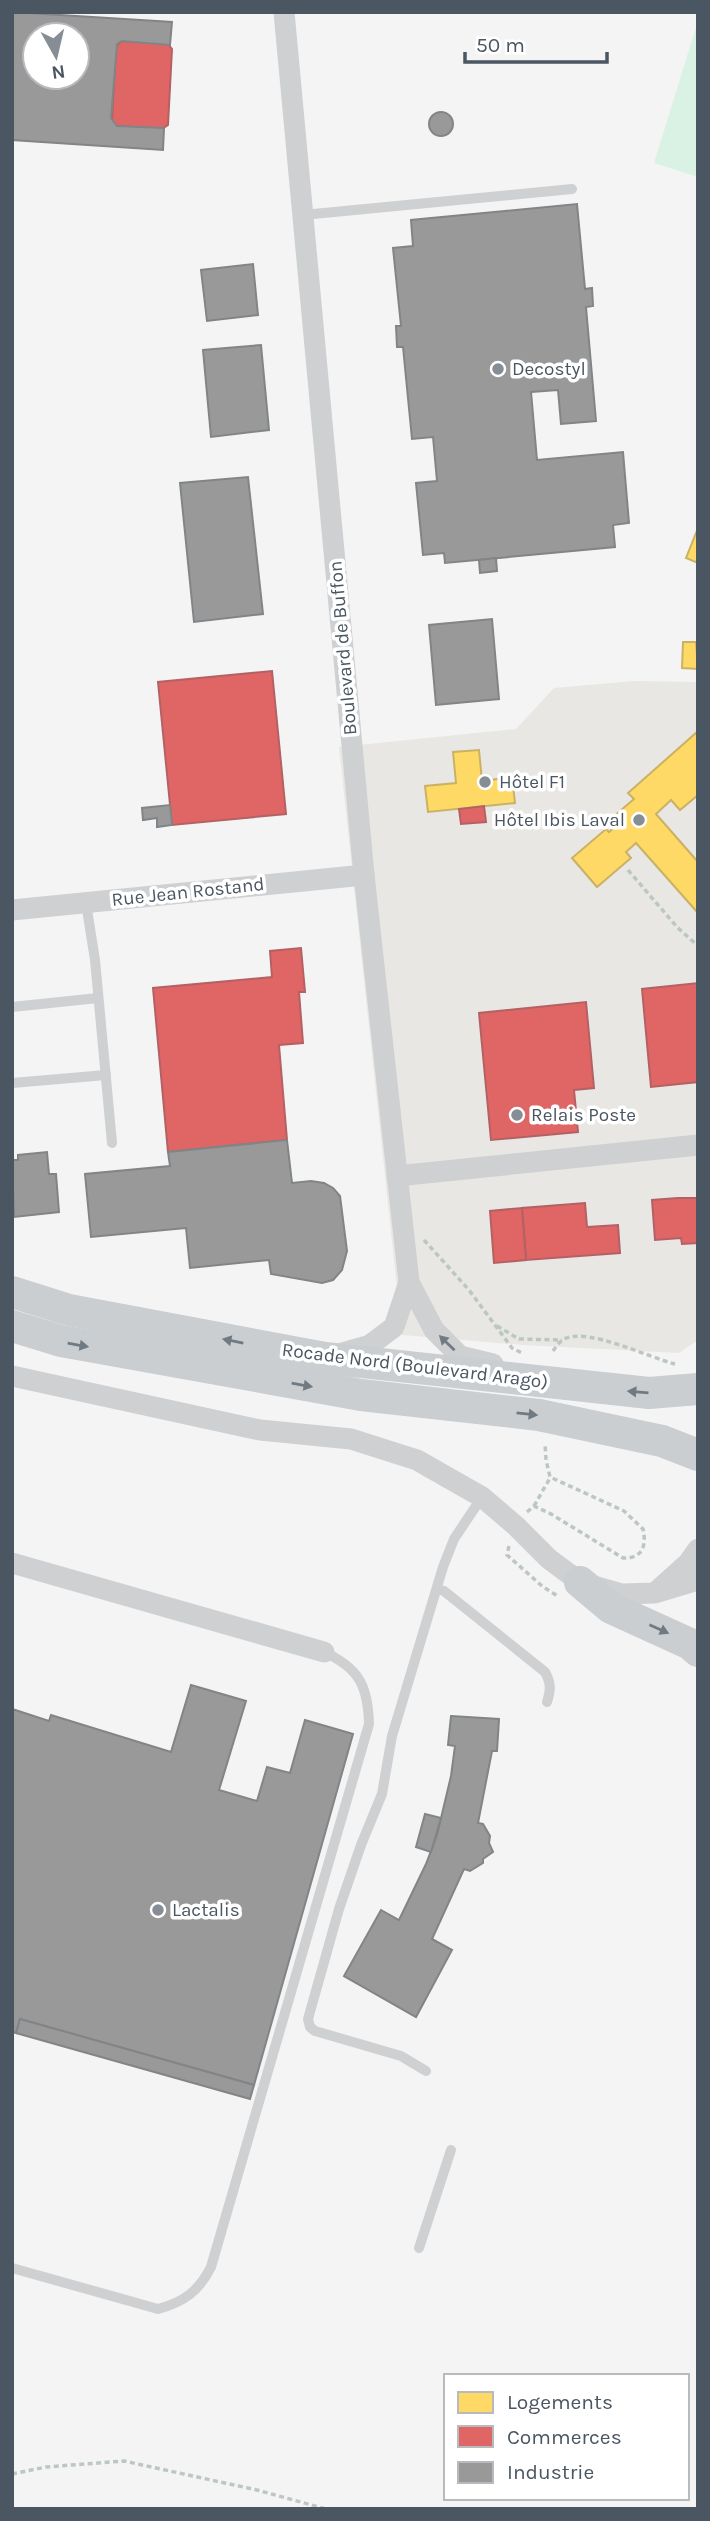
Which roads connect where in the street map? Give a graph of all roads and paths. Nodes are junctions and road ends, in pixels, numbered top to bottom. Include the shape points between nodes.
1 (284, 12) edge
2 (572, 188) dead end
3 (303, 215) junction
4 (628, 870) dead end
5 (364, 875) junction
6 (86, 902) junction
7 (12, 910) edge
8 (698, 946) edge
9 (98, 998) junction
10 (12, 1007) edge
11 (106, 1075) junction
12 (12, 1083) edge
13 (112, 1143) dead end
14 (698, 1145) edge
15 (397, 1176) junction
16 (424, 1240) dead end
17 (409, 1282) junction
18 (12, 1292) edge
19 (496, 1325) junction
20 (12, 1326) edge
21 (562, 1340) junction
22 (554, 1352) dead end
23 (530, 1356) dead end
24 (325, 1359) junction
25 (12, 1376) edge
26 (692, 1376) edge
27 (579, 1386) junction
28 (545, 1443) dead end
29 (698, 1455) edge
30 (550, 1477) junction
31 (482, 1497) junction
32 (534, 1506) junction
33 (527, 1512) dead end
34 (698, 1549) edge
35 (12, 1563) edge
36 (698, 1580) edge
37 (580, 1582) junction
38 (437, 1589) junction
39 (654, 1593) junction
40 (698, 1651) edge
41 (324, 1652) joint
42 (547, 1702) dead end
43 (426, 2071) dead end
44 (452, 2150) dead end
45 (419, 2248) dead end
46 (12, 2268) edge
47 (12, 2474) edge
48 (326, 2509) edge

1 - 3 street, Boulevard de Buffon
2 - 3 lane
3 - 5 street, Boulevard de Buffon
4 - 8 path
5 - 6 street, Rue Jean Rostand
5 - 15 street, Boulevard de Buffon
6 - 7 street, Rue Jean Rostand
6 - 9 lane
9 - 10 lane
9 - 11 lane
11 - 12 lane
11 - 13 lane
14 - 15 street
15 - 17 street, Boulevard de Buffon
16 - 19 path
17 - 24 street via 394,1327 370,1345
27 -> 17 street via 460,1356 434,1330
24 -> 18 main road, Rocade Nord (Boulevard Arago) via 69,1310
19 - 21 path via 519,1339
19 - 23 path via 512,1348
20 -> 29 main road via 61,1342 360,1395 540,1415 650,1438
21 - 22 path
21 - 26 path via 595,1338 673,1364
24 - 27 main road, Rocade Nord (Boulevard Arago)
25 - 31 street via 260,1430 351,1439 417,1460
26 -> 27 main road, Rocade Nord (Boulevard Arago) via 649,1393
28 - 30 path
30 - 32 path
30 - 32 path via 624,1511 643,1529 645,1546 640,1554 623,1558
31 - 37 street
31 - 38 lane via 454,1539
32 - 33 path
34 - 39 street
35 - 41 street
36 - 39 street
37 - 39 street via 622,1594
37 -> 40 main road via 611,1608
38 - 42 lane via 545,1672 551,1691
38 - 43 lane via 392,1736 382,1794 339,1909 308,2019 315,2031 401,2056
41 - 46 lane via 340,1659 363,1685 369,1724 203,2283 192,2295 158,2309
44 - 45 lane
47 - 48 path via 124,2461

